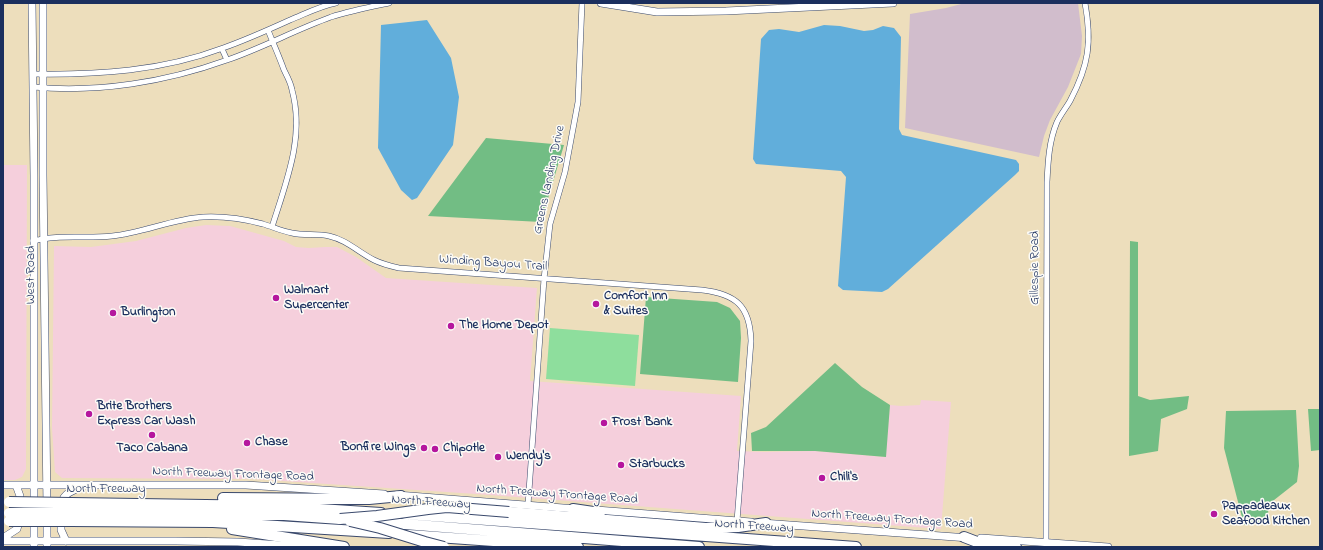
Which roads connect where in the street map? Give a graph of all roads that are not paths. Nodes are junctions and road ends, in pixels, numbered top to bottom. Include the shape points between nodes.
1 (32, 3) edge
2 (43, 3) edge
3 (336, 3) edge
4 (389, 3) edge
5 (582, 3) edge
6 (601, 3) edge
7 (893, 3) edge
8 (1085, 3) edge
9 (268, 30) junction
10 (272, 41) junction
11 (222, 49) junction
12 (227, 60) junction
13 (33, 74) junction
14 (43, 74) junction
15 (33, 87) junction
16 (43, 88) junction
17 (272, 227) junction
18 (43, 238) junction
19 (33, 241) junction
20 (544, 279) junction
21 (34, 314) junction
22 (44, 314) junction
23 (34, 380) junction
24 (45, 380) junction
25 (3, 485) edge
26 (16, 485) junction
27 (34, 485) junction
28 (47, 485) junction
29 (85, 485) junction
30 (401, 496) junction
31 (202, 504) junction
32 (528, 505) junction
33 (573, 509) junction
34 (6, 512) edge
35 (71, 512) junction
36 (340, 519) junction
37 (737, 521) junction
38 (213, 522) junction
39 (766, 523) junction
40 (667, 524) junction
41 (964, 537) junction
42 (3, 539) edge
43 (19, 541) junction
44 (66, 541) junction
45 (1046, 542) junction
46 (34, 544) edge
47 (47, 544) edge
48 (26, 547) edge
49 (310, 547) edge
50 (344, 547) edge
51 (444, 547) edge
52 (578, 547) edge
53 (699, 547) edge
54 (856, 547) edge
55 (1016, 547) edge
56 (1108, 547) edge

1 - 13 main road, West Road
2 - 14 main road, West Road
3 - 9 street
4 - 10 street via 332,17
5 - 20 street, Greens Landing Drive via 578,102 565,172 550,224
6 - 7 main road via 657,12
8 - 45 street, Gillespie Road via 1089,23 1087,59 1070,100 1057,122 1049,150
9 - 10 street
9 - 11 street
10 - 12 street
10 - 17 street via 292,88 297,124 293,157
11 - 12 street
11 - 14 street via 177,62 131,71
12 - 16 street via 180,74 132,83
13 - 14 street
13 - 15 main road, West Road
14 - 16 main road, West Road
15 - 16 street
15 - 19 main road, West Road
16 - 18 main road, West Road
17 - 18 street, Winding Bayou Trail via 249,220 204,217 173,221 114,236
17 - 20 street, Winding Bayou Trail via 292,233 327,235 343,240 372,259 391,266
18 - 19 street, Winding Bayou Trail
18 - 22 main road, West Road
19 - 21 main road, West Road
20 - 32 street, Greens Landing Drive
20 - 37 street, Winding Bayou Trail via 716,292 726,295 743,308 748,316 751,341
21 - 22 main road
21 - 23 main road, West Road
22 - 24 main road, West Road
23 - 24 main road
23 - 27 main road, West Road
24 - 28 main road, West Road
25 - 26 main road, North Freeway Frontage Road
26 - 27 main road, North Freeway Frontage Road
26 - 42 main road via 20,496 20,521 17,529
27 - 28 main road, North Freeway Frontage Road
27 - 46 main road, West Road
28 - 29 main road, North Freeway Frontage Road
28 - 47 main road, West Road
29 - 30 main road, North Freeway Frontage Road via 246,485
29 - 44 main road via 69,492 62,501 61,530
30 - 31 highway via 369,499 222,498
30 - 32 main road, North Freeway Frontage Road
31 - 35 highway, North Freeway
31 - 54 highway, North Freeway via 348,510
32 - 33 main road, North Freeway Frontage Road
33 - 37 main road, North Freeway Frontage Road
33 - 40 highway
34 - 35 highway, North Freeway, bridge
35 - 36 highway, North Freeway
35 - 38 highway, North Freeway
36 - 40 highway, bridge via 447,507
36 - 51 highway, bridge
36 - 53 highway, North Freeway, bridge
37 - 39 main road, North Freeway Frontage Road
38 - 50 highway via 233,529
38 - 52 highway, North Freeway
39 - 40 highway via 723,528
39 - 41 main road, North Freeway Frontage Road
41 - 45 main road, North Freeway Frontage Road
41 - 55 highway via 977,542
42 - 43 main road
43 - 46 main road
43 - 48 main road
44 - 47 main road
44 - 49 main road via 238,542
45 - 56 main road, North Freeway Frontage Road
46 - 47 main road

